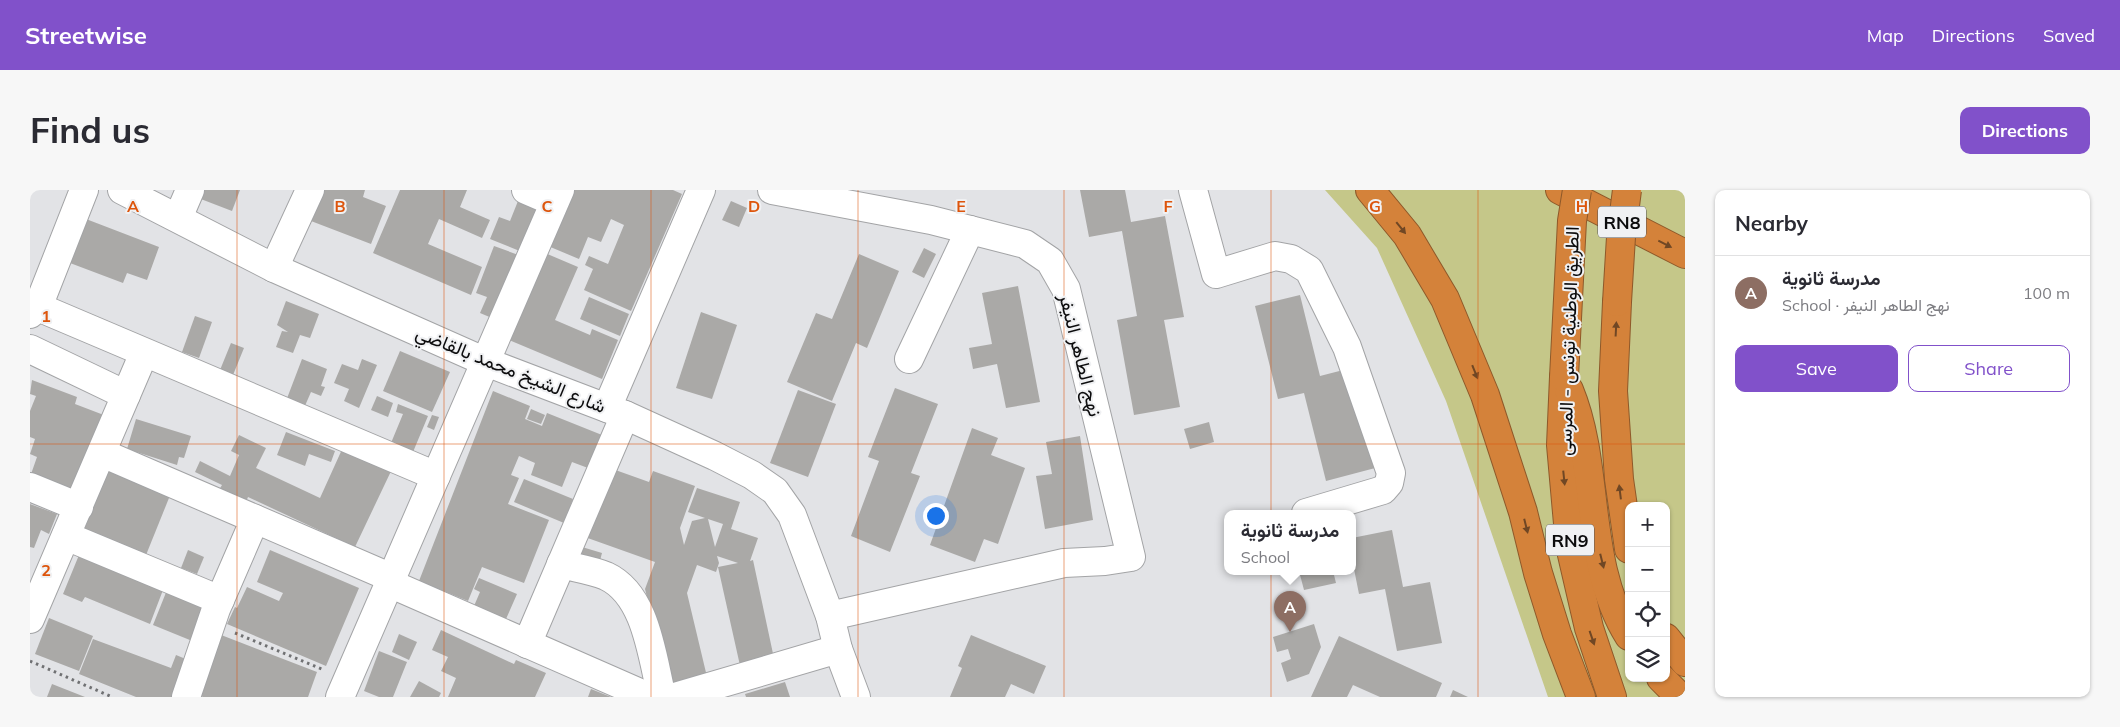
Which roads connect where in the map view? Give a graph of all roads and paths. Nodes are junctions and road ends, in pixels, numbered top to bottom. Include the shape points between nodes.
1 (84, 190) edge
2 (122, 190) edge
3 (190, 190) edge
4 (310, 190) edge
5 (526, 190) edge
6 (702, 190) edge
7 (772, 190) edge
8 (1193, 190) edge
9 (1370, 190) edge
10 (1560, 190) edge
11 (1576, 190) edge
12 (1627, 190) edge
13 (557, 196) edge
14 (868, 199) edge
15 (178, 218) junction
16 (970, 230) junction
17 (1685, 254) edge
18 (274, 268) junction
19 (34, 311) edge
20 (30, 349) edge
21 (144, 353) junction
22 (909, 359) dead end
23 (486, 362) junction
24 (1564, 378) junction
25 (126, 395) junction
26 (616, 412) junction
27 (102, 453) junction
28 (436, 476) junction
29 (30, 487) edge
30 (79, 507) junction
31 (1316, 510) edge
32 (255, 519) junction
33 (66, 536) junction
34 (1629, 547) edge
35 (561, 564) junction
36 (390, 581) junction
37 (215, 612) junction
38 (830, 616) junction
39 (30, 619) edge
40 (1625, 627) edge
41 (1670, 643) edge
42 (527, 644) junction
43 (838, 648) junction
44 (30, 661) edge
45 (1685, 662) edge
46 (1664, 682) edge
47 (345, 692) edge
48 (112, 697) edge
49 (186, 697) edge
50 (649, 697) edge
51 (662, 697) edge
52 (675, 697) edge
53 (856, 697) edge
54 (1582, 697) edge
55 (1612, 697) edge
56 (1680, 697) edge

1 - 19 street
2 - 15 street, شارع الشيخ محمد بالقاضي
3 - 15 street
4 - 18 street
5 - 13 street
6 - 26 street
7 - 14 street, نهج الطاهر النيفر
8 - 31 street via 1216,274 1275,256 1291,259 1309,270 1347,347 1391,472 1389,483 1383,490
9 -> 54 highway via 1407,235 1445,299 1485,395 1523,512 1557,634
10 -> 17 highway, RN8
11 - 24 highway, الطريق الوطنية تونس - المرسى / RN9, bridge
34 -> 12 highway, bridge via 1619,479 1613,391 1621,237
13 - 23 street
14 - 16 street, نهج الطاهر النيفر
15 - 18 street, شارع الشيخ محمد بالقاضي
16 - 22 street
16 - 38 street, نهج الطاهر النيفر via 1024,244 1050,261 1066,289 1131,557 1064,563
18 - 23 street, شارع الشيخ محمد بالقاضي
19 - 21 street
20 - 25 street
21 - 25 street
21 - 28 street
23 - 26 street, شارع الشيخ محمد بالقاضي
23 - 28 street
24 -> 40 highway, RN9 via 1578,412 1597,541 1609,591
24 -> 55 highway, الطريق الوطنية تونس - المرسى / RN9 via 1561,445 1570,546 1588,628
25 - 27 street
26 - 35 street
26 - 38 street, شارع الشيخ محمد بالقاضي via 715,456 775,492 792,515
27 - 30 street
27 - 32 street
28 - 36 street
29 - 30 street
30 - 33 street
32 - 36 street
32 - 37 street
33 - 37 street
33 - 39 street
35 - 42 street
35 - 51 street via 606,576 625,589 643,621
36 - 42 street
36 - 47 street
37 - 47 path
37 - 49 street
38 - 43 street, شارع الشيخ محمد بالقاضي
41 - 45 highway
42 - 50 street
43 - 52 street
43 - 53 street, شارع الشيخ محمد بالقاضي
44 - 48 path
46 - 56 highway

